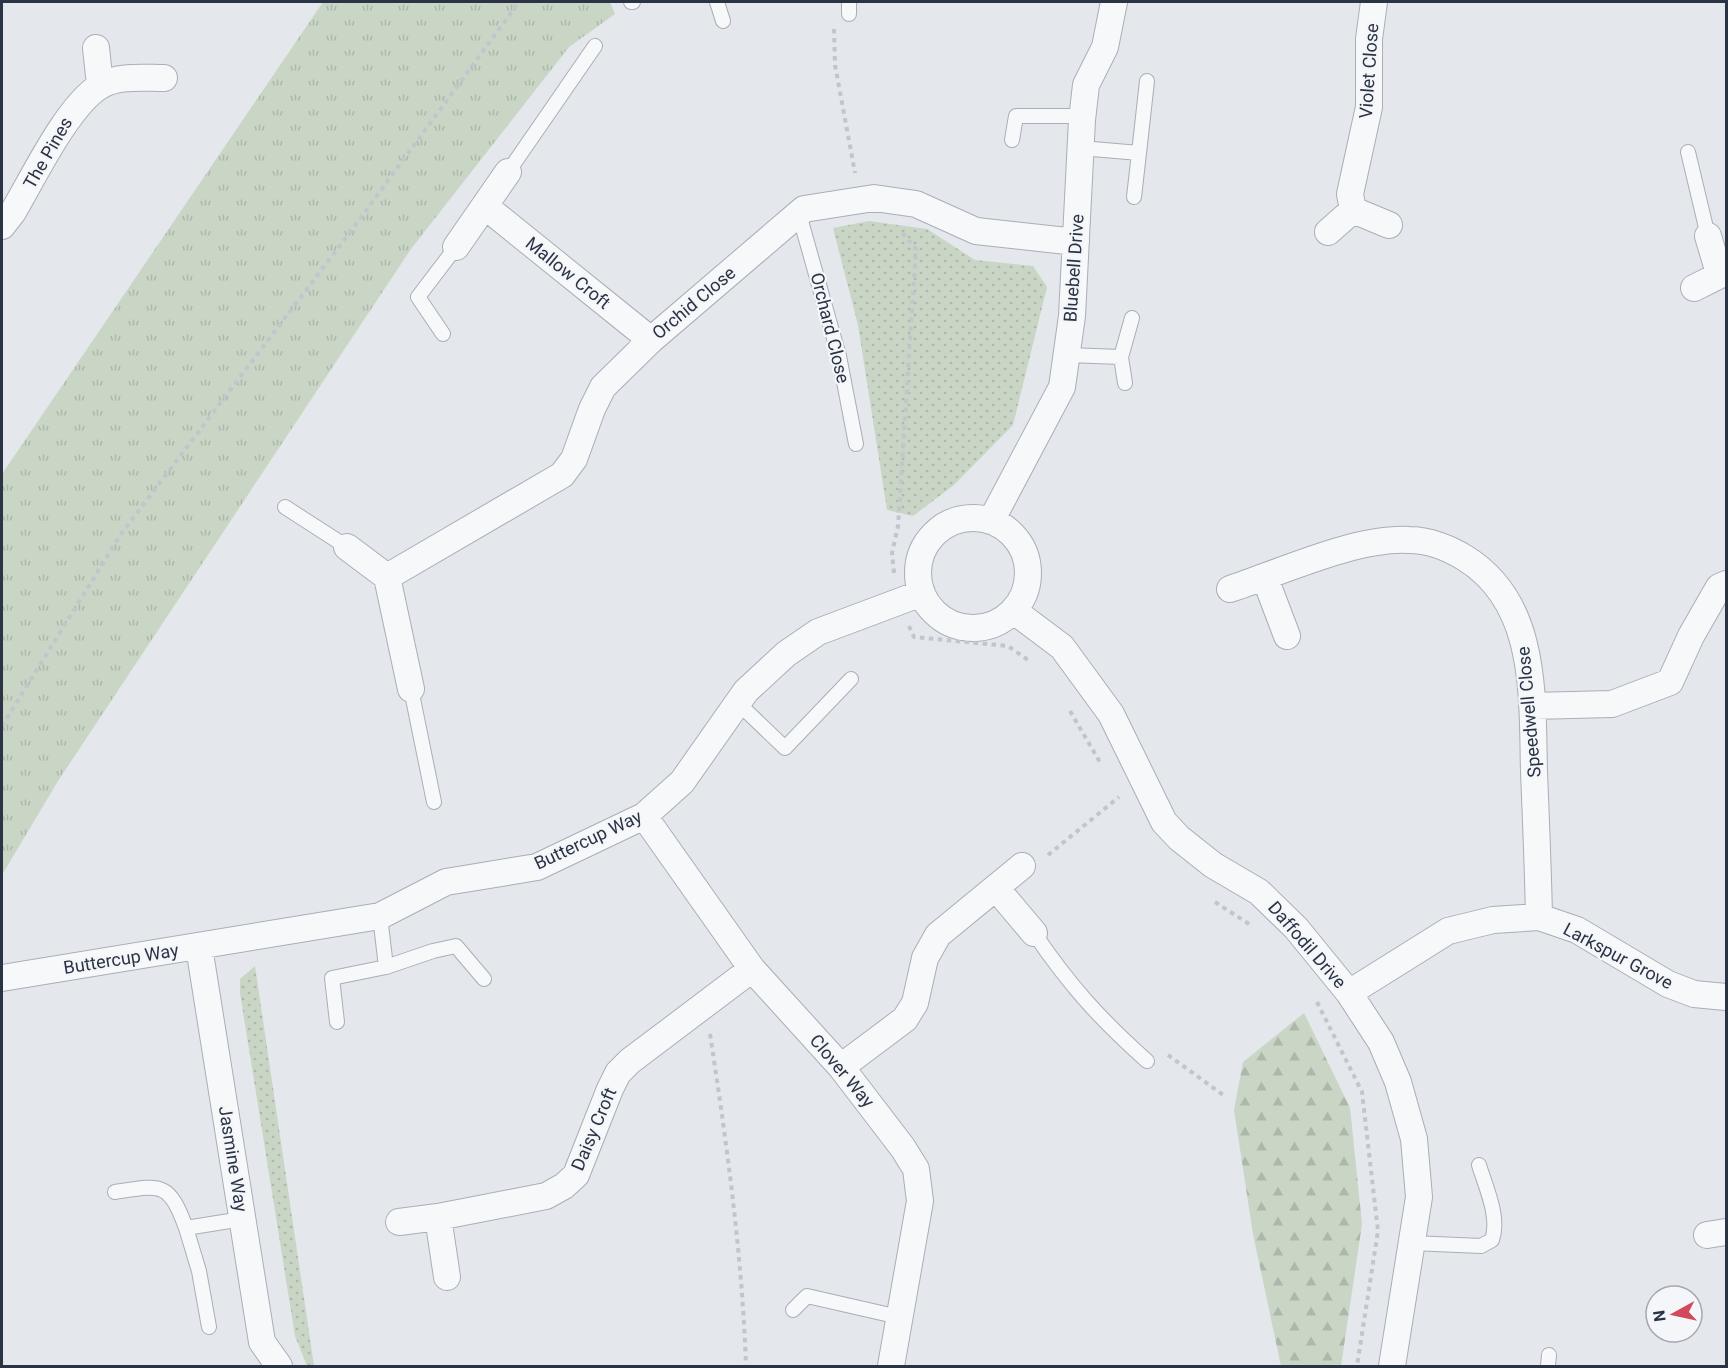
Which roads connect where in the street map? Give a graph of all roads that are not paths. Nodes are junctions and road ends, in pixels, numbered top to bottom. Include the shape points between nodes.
1 (717, 2) edge
2 (1114, 2) edge
3 (1374, 2) edge
4 (723, 21) dead end
5 (595, 46) dead end
6 (96, 48) dead end
7 (164, 78) dead end
8 (1148, 81) dead end
9 (100, 85) junction
10 (1083, 116) junction
11 (1012, 140) dead end
12 (1081, 148) junction
13 (1688, 152) dead end
14 (1139, 153) junction
15 (508, 172) joint
16 (1134, 197) dead end
17 (486, 207) junction
18 (1353, 210) junction
19 (799, 214) junction
20 (1389, 225) dead end
21 (2, 226) edge
22 (1328, 232) dead end
23 (1708, 236) joint
24 (1076, 242) junction
25 (456, 247) joint
26 (1723, 273) edge
27 (1694, 288) dead end
28 (1132, 318) dead end
29 (443, 334) dead end
30 (651, 340) junction
31 (1068, 355) junction
32 (1121, 357) junction
33 (1125, 383) dead end
34 (856, 444) dead end
35 (285, 507) dead end
36 (991, 521) junction
37 (347, 547) joint
38 (387, 577) junction
39 (1265, 578) junction
40 (1726, 584) edge
41 (1230, 589) dead end
42 (922, 593) junction
43 (1014, 611) junction
44 (1287, 636) dead end
45 (851, 679) dead end
46 (411, 689) joint
47 (738, 703) junction
48 (1532, 706) junction
49 (434, 802) dead end
50 (644, 816) junction
51 (1022, 866) dead end
52 (996, 888) junction
53 (380, 916) junction
54 (1539, 917) junction
55 (1034, 933) joint
56 (199, 947) junction
57 (386, 967) junction
58 (752, 969) junction
59 (2, 978) edge
60 (484, 980) dead end
61 (1349, 993) junction
62 (1726, 997) edge
63 (337, 1022) dead end
64 (1147, 1061) dead end
65 (841, 1067) junction
66 (1479, 1165) dead end
67 (115, 1192) dead end
68 (438, 1217) junction
69 (242, 1220) junction
70 (399, 1222) dead end
71 (186, 1228) junction
72 (1412, 1243) junction
73 (447, 1277) dead end
74 (794, 1310) dead end
75 (899, 1317) junction
76 (209, 1327) dead end
77 (279, 1366) edge
78 (891, 1366) edge
79 (1392, 1366) edge

1 - 4 lane
2 - 10 street, Bluebell Drive via 1105,47 1086,85
3 - 18 street, Violet Close via 1369,39 1369,107 1350,194
5 - 15 lane
6 - 9 street
7 - 9 street, The Pines via 126,78
8 - 14 lane
9 - 21 street, The Pines via 72,110
10 - 11 lane via 1016,116
10 - 12 street, Bluebell Drive
12 - 14 lane
12 - 24 street, Bluebell Drive
13 - 23 lane
14 - 16 lane
15 - 17 street
17 - 25 street
17 - 30 street, Mallow Croft
18 - 20 street
18 - 22 street
19 - 24 street, Orchid Close via 804,209 874,198 916,204 976,231
19 - 30 street, Orchid Close
19 - 34 lane, Orchard Close via 839,356
23 - 26 street
24 - 31 street, Bluebell Drive
25 - 29 lane via 418,297
26 - 27 street
28 - 32 lane
30 - 38 street, Orchid Close via 603,387 574,459 562,475
31 - 32 lane
31 - 36 street, Bluebell Drive via 1062,387
32 - 33 lane
35 - 37 lane
36 - 42 street via 958,520 933,535 919,562
36 - 43 street via 1015,537 1027,562 1028,584
37 - 38 street
38 - 46 street
39 - 41 street, Speedwell Close
39 - 44 street
39 - 48 street, Speedwell Close via 1374,543 1409,540 1454,551 1491,579 1514,612 1526,648
40 - 48 street via 1719,587 1691,636 1670,682 1612,704
42 - 43 street via 935,614 958,627 987,627
42 - 47 street, Buttercup Way via 818,632 786,654
43 - 61 street, Daffodil Drive via 1062,646 1112,714 1164,822 1214,865 1259,891 1296,928
45 - 47 lane via 785,748
46 - 49 lane
47 - 50 street, Buttercup Way via 682,782
48 - 54 street, Speedwell Close
50 - 53 street, Buttercup Way via 537,867 446,882
50 - 58 street, Clover Way
51 - 52 street
52 - 55 street
52 - 65 street via 938,935 925,958 915,1003 905,1019
53 - 56 street, Buttercup Way
53 - 57 lane
54 - 61 street, Larkspur Grove via 1493,920 1448,931
54 - 62 street, Larkspur Grove via 1576,930 1668,984 1694,994
55 - 64 lane via 1068,982 1105,1024
56 - 59 street, Buttercup Way
56 - 69 street, Jasmine Way
57 - 60 lane via 456,946
57 - 63 lane via 332,978
58 - 65 street, Clover Way
58 - 68 street, Daisy Croft via 618,1073 585,1158 564,1186 546,1196
61 - 72 street, Daffodil Drive via 1381,1042 1398,1082 1414,1139 1419,1197
65 - 75 street, Clover Way via 903,1148 920,1183
66 - 72 lane via 1493,1214 1492,1240 1481,1246
67 - 71 lane via 153,1186 164,1189 178,1206
68 - 70 street, Daisy Croft
68 - 73 street
69 - 71 lane
69 - 77 street, Jasmine Way via 262,1342
71 - 76 lane via 200,1271
72 - 79 street, Daffodil Drive
74 - 75 lane via 807,1296
75 - 78 street, Clover Way

